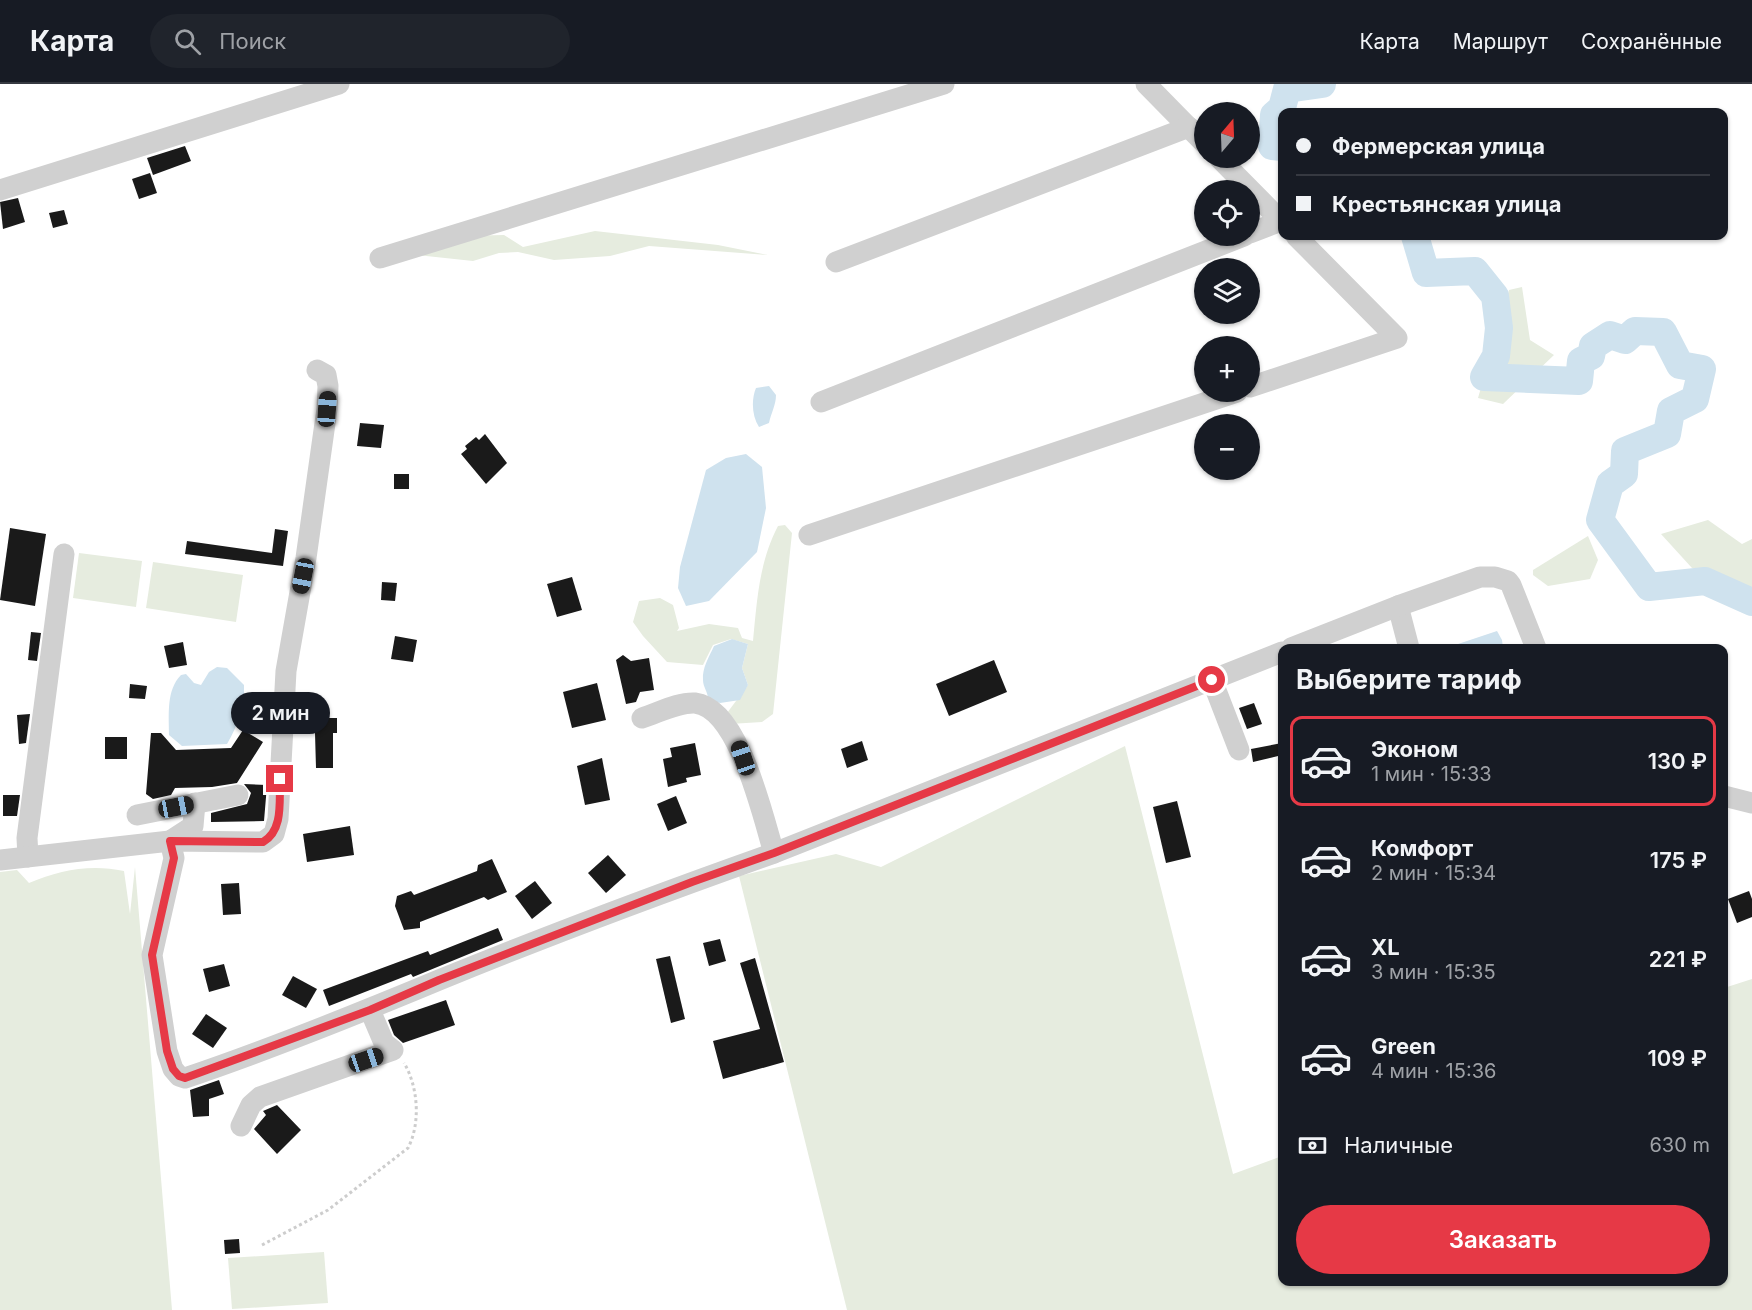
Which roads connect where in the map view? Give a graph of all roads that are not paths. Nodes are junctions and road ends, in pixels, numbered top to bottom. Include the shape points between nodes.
1 (339, 84) edge
2 (944, 84) edge
3 (1146, 84) edge
4 (1189, 127) junction
5 (1194, 132) edge
6 (1229, 168) edge
7 (0, 190) edge
8 (1278, 217) edge
9 (1278, 228) edge
10 (1260, 231) edge
11 (1301, 240) edge
12 (1219, 246) edge
13 (380, 258) dead end
14 (836, 262) dead end
15 (317, 370) dead end
16 (1260, 384) edge
17 (821, 402) dead end
18 (1207, 402) edge
19 (809, 535) dead end
20 (64, 554) dead end
21 (1398, 606) junction
22 (1301, 644) edge
23 (1408, 644) edge
24 (1534, 644) edge
25 (1278, 654) edge
26 (1212, 680) junction
27 (642, 718) dead end
28 (1239, 750) dead end
29 (238, 795) dead end
30 (1728, 797) edge
31 (195, 803) junction
32 (1752, 803) edge
33 (137, 814) dead end
34 (170, 841) junction
35 (774, 853) junction
36 (28, 857) junction
37 (0, 860) edge
38 (370, 1010) junction
39 (241, 1126) dead end

1 - 7 street
2 - 13 street
3 - 4 street
4 - 5 street
4 - 14 street
6 - 8 street
9 - 10 street
11 - 16 street via 1397,338
12 - 17 street
15 - 34 street via 326,375 327,409 286,671 274,834 263,842
18 - 19 street
20 - 36 street via 27,838
21 - 22 street
21 - 23 street
21 - 24 street via 1480,577 1495,577 1508,581
25 - 26 street
26 - 28 street
26 - 35 street
27 - 35 street via 685,704 711,709 736,739
29 - 31 street
30 - 32 street
31 - 33 street
31 - 34 street via 193,826
34 - 36 street
34 - 38 street via 174,858 152,955 167,1051 179,1076 185,1078 231,1063
35 - 38 street
36 - 37 street
38 - 39 street via 384,1043 393,1050 260,1097 250,1105

